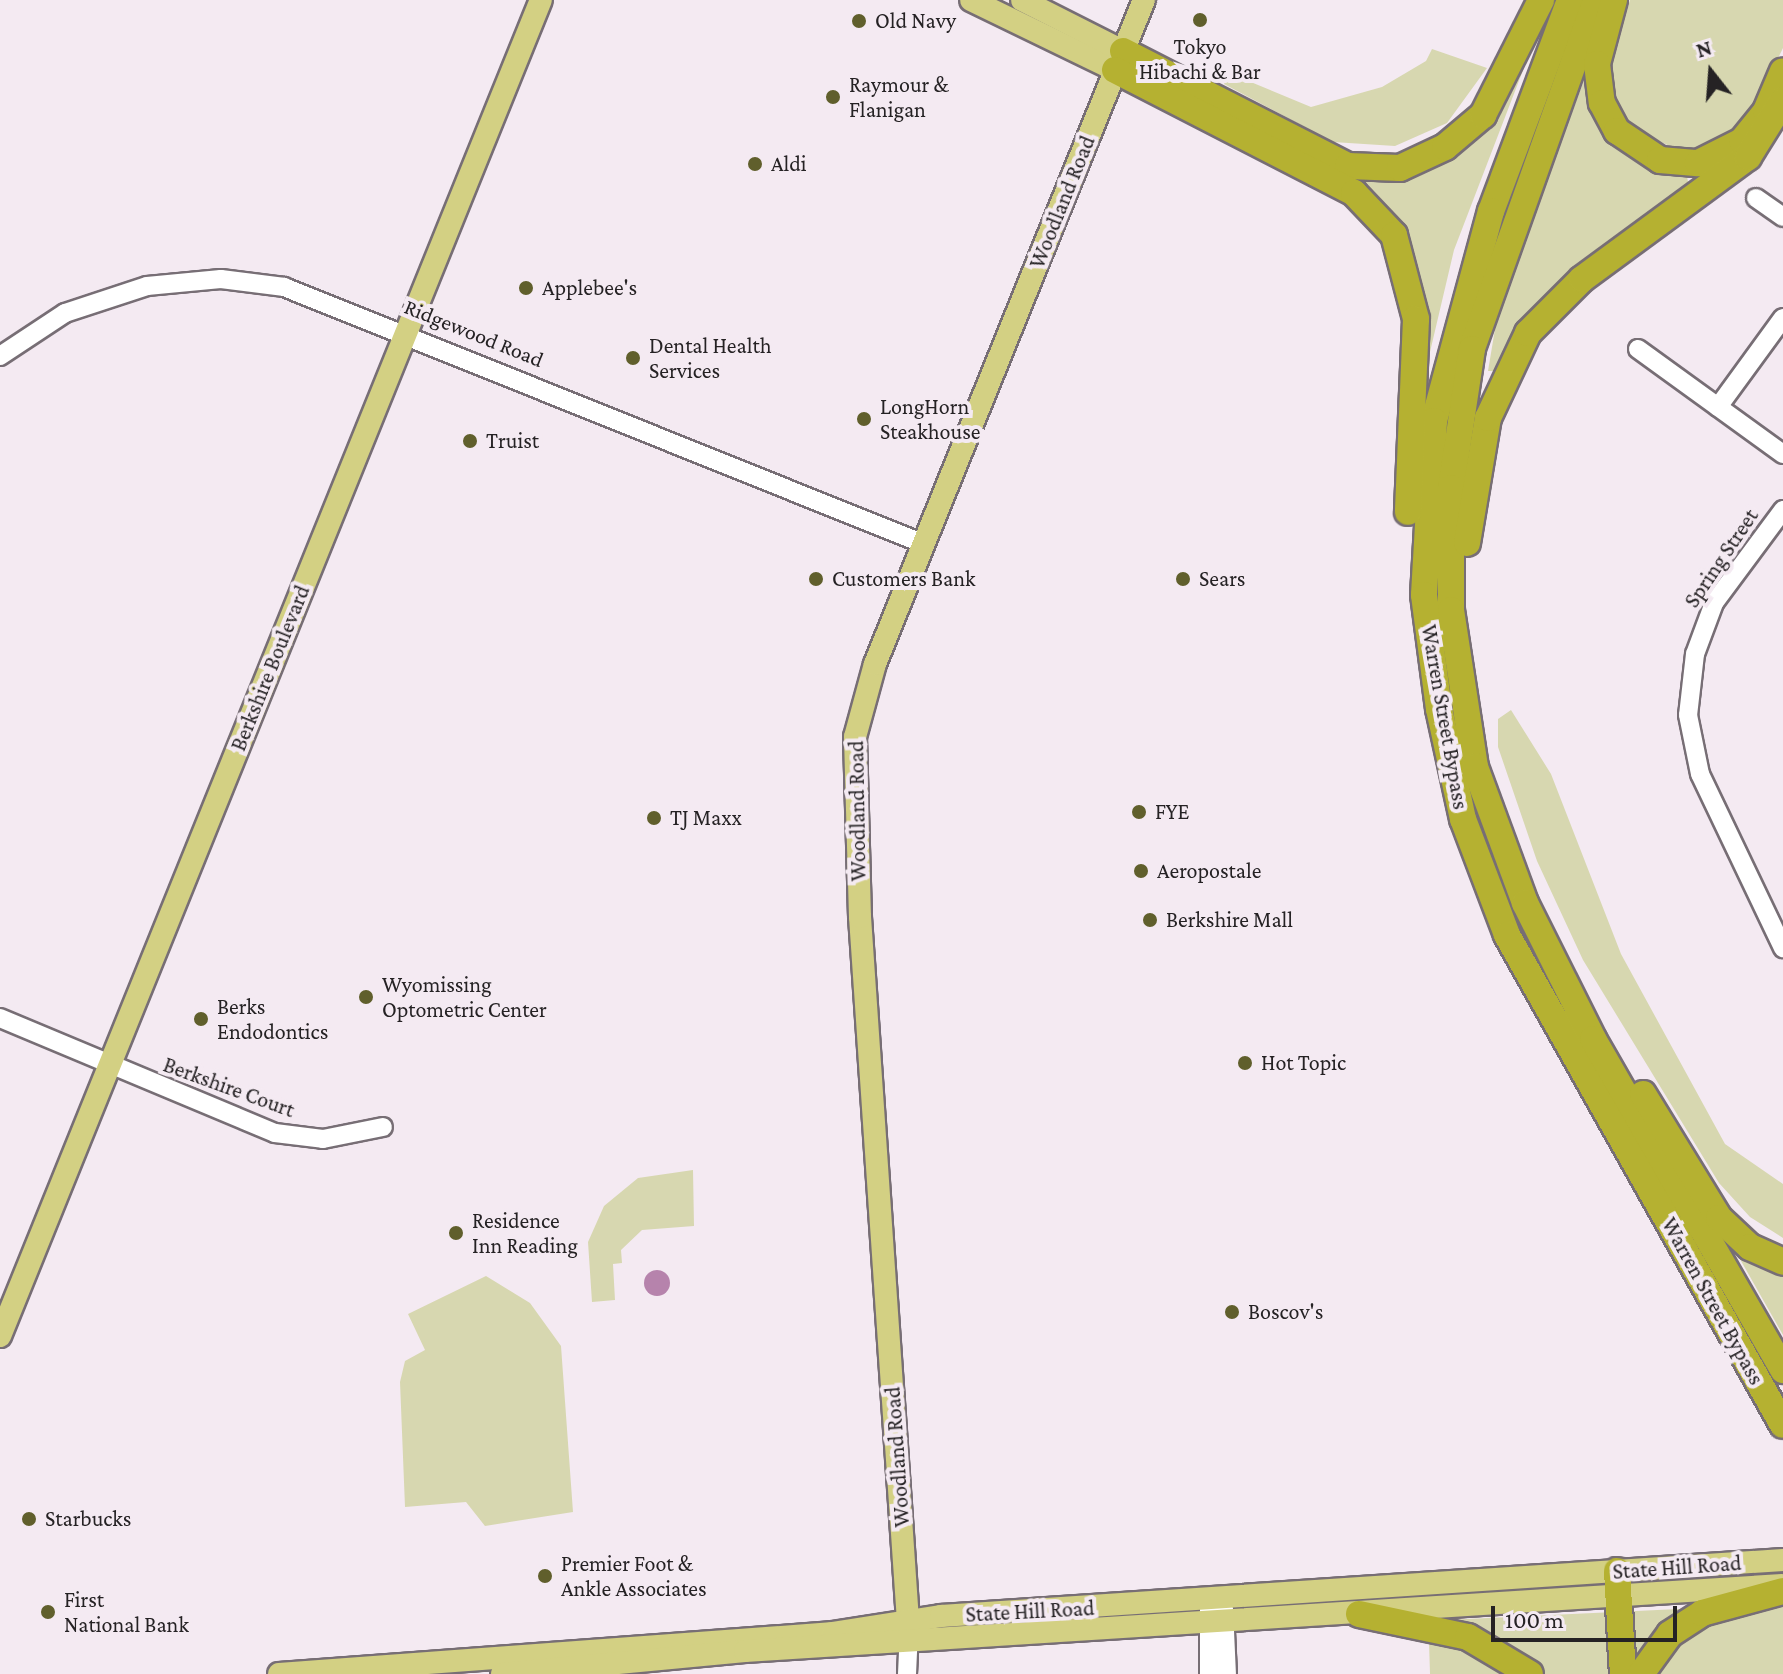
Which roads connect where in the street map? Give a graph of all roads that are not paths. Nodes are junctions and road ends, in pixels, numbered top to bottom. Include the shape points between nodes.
1 (541, 0) edge
2 (971, 0) edge
3 (1022, 0) edge
4 (1144, 0) edge
5 (1541, 0) edge
6 (1570, 0) edge
7 (1596, 0) edge
8 (1614, 0) edge
9 (1119, 60) junction
10 (1783, 71) edge
11 (1783, 101) edge
12 (1756, 198) dead end
13 (1783, 217) edge
14 (1783, 318) edge
15 (406, 331) junction
16 (1638, 349) dead end
17 (0, 356) edge
18 (1718, 407) junction
19 (1783, 454) edge
20 (1783, 510) edge
21 (924, 544) junction
22 (1475, 767) junction
23 (1463, 819) junction
24 (1525, 903) junction
25 (1783, 948) edge
26 (0, 1018) edge
27 (108, 1064) junction
28 (383, 1127) dead end
29 (1783, 1262) edge
30 (0, 1336) edge
31 (1783, 1370) edge
32 (1783, 1425) edge
33 (1783, 1560) edge
34 (1612, 1583) junction
35 (1783, 1588) edge
36 (1217, 1610) junction
37 (1359, 1614) junction
38 (909, 1631) junction
39 (634, 1661) edge
40 (324, 1673) edge
41 (279, 1674) edge
42 (502, 1674) edge
43 (907, 1674) edge
44 (1209, 1674) edge
45 (1227, 1674) edge
46 (1530, 1674) edge
47 (1612, 1674) edge
48 (1623, 1674) edge
49 (1641, 1674) edge

1 - 15 main road, Berkshire Boulevard
2 - 9 main road
3 - 9 main road
4 - 9 main road, Woodland Road
5 - 9 highway via 1483,115 1445,147 1400,168 1348,166
6 - 23 highway, Warren Street Bypass via 1466,289 1424,495 1424,595
7 - 22 highway, Warren Street Bypass via 1499,259 1459,414 1451,610
8 - 10 highway via 1597,64 1599,91 1617,131 1660,160 1698,163 1742,141 1766,111
9 - 21 main road, Woodland Road
9 - 23 highway via 1354,193 1400,247 1416,319 1408,464 1415,657 1425,714
11 - 22 highway via 1748,157 1553,305 1503,377 1479,450 1466,538
12 - 13 street
14 - 18 street
15 - 17 street, Ridgewood Road via 284,287 205,279 93,301
15 - 21 street, Ridgewood Road
15 - 27 main road, Berkshire Boulevard
16 - 18 street
18 - 19 street
20 - 25 street, Spring Street via 1714,603 1695,654 1688,715 1700,774
21 - 38 main road, Woodland Road via 864,695 852,776
22 - 24 highway, Warren Street Bypass
23 - 32 highway, Warren Street Bypass via 1507,935
24 - 29 highway via 1713,1210 1750,1247
24 - 31 highway, Warren Street Bypass via 1593,1039
26 - 27 street
27 - 28 street, Berkshire Court via 291,1137 349,1137
27 - 30 main road, Berkshire Boulevard
33 - 34 main road, State Hill Road
34 - 35 main road, State Hill Road
34 - 36 main road, State Hill Road
34 - 37 main road, State Hill Road
34 - 47 highway
34 - 48 highway
35 - 49 highway via 1702,1613 1670,1634
36 - 37 main road, State Hill Road
36 - 38 main road, State Hill Road
36 - 44 street
36 - 45 street
37 - 46 highway via 1468,1637
38 - 39 main road, State Hill Road
38 - 43 street, Woodland Road
39 - 40 main road, State Hill Road
39 - 42 main road, State Hill Road
40 - 41 main road, State Hill Road

